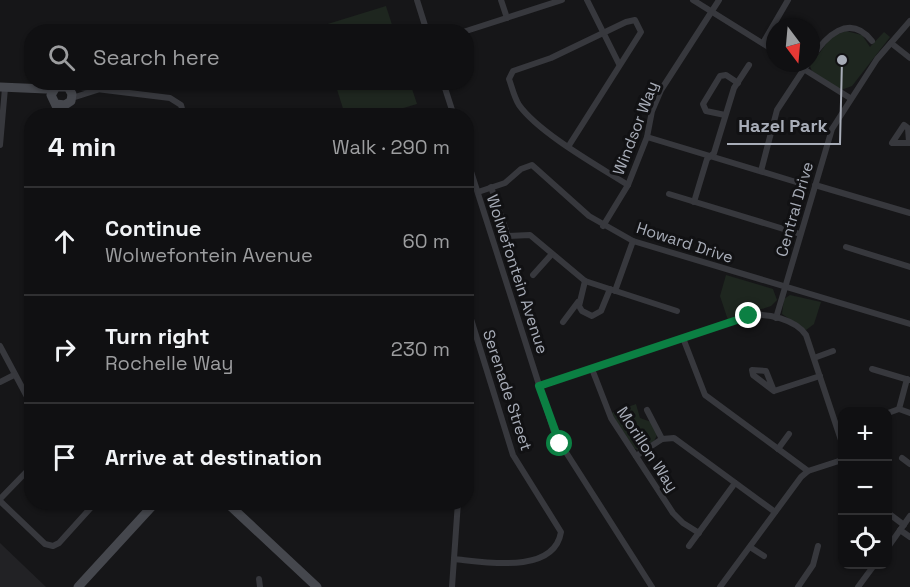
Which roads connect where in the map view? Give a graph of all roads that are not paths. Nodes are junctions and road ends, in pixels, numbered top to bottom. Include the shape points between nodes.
1 (417, 0) edge
2 (501, 0) edge
3 (562, 0) edge
4 (587, 0) edge
5 (693, 0) edge
6 (719, 0) edge
7 (788, 0) edge
8 (712, 11) junction
9 (507, 18) junction
10 (910, 21) edge
11 (424, 24) edge
12 (474, 28) edge
13 (604, 33) junction
14 (872, 41) dead end
15 (763, 43) junction
16 (891, 43) junction
17 (820, 44) edge
18 (766, 45) edge
19 (910, 58) edge
20 (619, 64) junction
21 (749, 65) dead end
22 (802, 72) edge
23 (814, 72) edge
24 (738, 83) junction
25 (2, 88) edge
26 (24, 89) edge
27 (26, 90) edge
28 (56, 90) edge
29 (71, 90) edge
30 (96, 90) edge
31 (111, 90) edge
32 (446, 90) edge
33 (850, 98) junction
34 (70, 100) junction
35 (55, 103) junction
36 (57, 108) edge
37 (68, 108) edge
38 (182, 108) edge
39 (451, 108) edge
40 (725, 115) junction
41 (647, 137) junction
42 (0, 145) edge
43 (568, 147) junction
44 (710, 156) junction
45 (761, 171) junction
46 (796, 182) dead end
47 (628, 185) junction
48 (815, 185) junction
49 (474, 186) edge
50 (491, 187) junction
51 (478, 192) junction
52 (669, 194) dead end
53 (694, 202) junction
54 (910, 213) edge
55 (603, 225) junction
56 (800, 234) junction
57 (633, 241) junction
58 (846, 247) dead end
59 (551, 255) junction
60 (910, 267) edge
61 (533, 274) dead end
62 (585, 281) junction
63 (785, 287) junction
64 (612, 290) junction
65 (579, 301) junction
66 (677, 311) dead end
67 (776, 318) junction
68 (563, 322) dead end
69 (910, 324) edge
70 (474, 329) edge
71 (683, 338) junction
72 (0, 346) edge
73 (833, 351) dead end
74 (814, 358) junction
75 (592, 369) junction
76 (872, 369) dead end
77 (14, 375) junction
78 (820, 376) junction
79 (909, 380) edge
80 (0, 382) edge
81 (539, 386) junction
82 (774, 391) dead end
83 (24, 392) edge
84 (899, 409) junction
85 (647, 410) dead end
86 (892, 412) edge
87 (910, 413) edge
88 (838, 428) edge
89 (789, 434) dead end
90 (662, 439) junction
91 (778, 449) junction
92 (636, 456) junction
93 (902, 458) dead end
94 (840, 461) edge
95 (910, 464) edge
96 (808, 471) junction
97 (24, 474) edge
98 (735, 483) junction
99 (0, 500) edge
100 (89, 510) edge
101 (149, 510) edge
102 (235, 510) edge
103 (457, 510) edge
104 (775, 512) junction
105 (890, 515) edge
106 (910, 516) edge
107 (902, 527) junction
108 (699, 533) junction
109 (910, 537) edge
110 (892, 541) edge
111 (689, 546) dead end
112 (818, 546) dead end
113 (750, 547) junction
114 (764, 556) dead end
115 (454, 560) junction
116 (872, 569) edge
117 (259, 579) dead end
118 (722, 585) edge
119 (860, 586) edge
120 (78, 587) edge
121 (260, 587) edge
122 (317, 587) edge
123 (452, 587) edge
124 (652, 587) edge
125 (730, 587) edge
126 (798, 587) edge

1 - 11 street
2 - 9 street
3 - 9 street
4 - 13 street
5 - 8 street
6 - 8 street, Windsor Way
7 - 15 street
8 - 15 street
8 - 41 street, Windsor Way via 661,90
9 - 12 street
10 - 16 street, Central Drive
13 - 20 street
13 - 20 street via 629,20 640,27 641,32
13 - 43 street via 510,75 520,105
14 - 17 street via 859,31 843,29
15 - 18 street
16 - 19 street
16 - 33 street, Central Drive
20 - 43 street
21 - 24 street
22 - 45 street via 777,110
23 - 33 street
24 - 40 street
24 - 40 street via 726,75 720,76 703,104 706,111
25 - 26 street
25 - 42 street
27 - 35 street
28 - 35 street via 51,94
29 - 34 street
30 - 34 street
31 - 38 street via 170,98
32 - 39 street
33 - 48 street, Central Drive via 832,129
34 - 35 street via 65,105
34 - 37 street
35 - 36 street
40 - 44 street
41 - 44 street
41 - 47 street, Windsor Way
43 - 47 street
44 - 45 street
44 - 53 street
45 - 46 street
47 - 55 street, Windsor Way
48 - 54 street
48 - 56 street, Central Drive
49 - 51 street, Wolwefontein Avenue
50 - 51 street, Howard Drive
50 - 55 street, Howard Drive via 505,183 532,165
50 - 59 street via 505,233 512,237 528,234
51 - 81 street, Wolwefontein Avenue
52 - 53 street
53 - 56 street
55 - 57 street, Howard Drive
56 - 63 street, Central Drive
57 - 63 street, Howard Drive
57 - 64 street
58 - 60 street
59 - 61 street
59 - 62 street
62 - 64 street
62 - 65 street
63 - 67 street, Central Drive
63 - 69 street, Howard Drive
64 - 65 street via 596,315 582,311
64 - 66 street
65 - 68 street
67 - 71 street via 758,314
67 - 74 street via 802,329
70 - 115 street, Serenade Street via 513,454 561,532 548,553 516,564
71 - 75 street
71 - 91 street via 705,395
72 - 77 street
73 - 74 street
74 - 78 street
75 - 81 street
75 - 92 street, Morillon Way via 611,418
76 - 79 street
77 - 80 street
77 - 83 street
78 - 82 street
78 - 88 street
79 - 84 street
81 - 124 street, Wolwefontein Avenue via 560,444
84 - 86 street
84 - 87 street
85 - 90 street
89 - 91 street
90 - 92 street
90 - 98 street via 674,438
91 - 96 street
92 - 108 street, Morillon Way via 679,520
93 - 95 street
94 - 96 street
96 - 104 street
97 - 99 street
98 - 104 street
98 - 108 street
99 - 100 street via 45,544 53,546
101 - 120 street
102 - 122 street
103 - 115 street
104 - 113 street
105 - 107 street
106 - 107 street
107 - 109 street
107 - 110 street
108 - 111 street
112 - 126 street via 813,565
113 - 114 street
113 - 118 street
115 - 123 street
116 - 119 street
117 - 121 street
118 - 125 street

